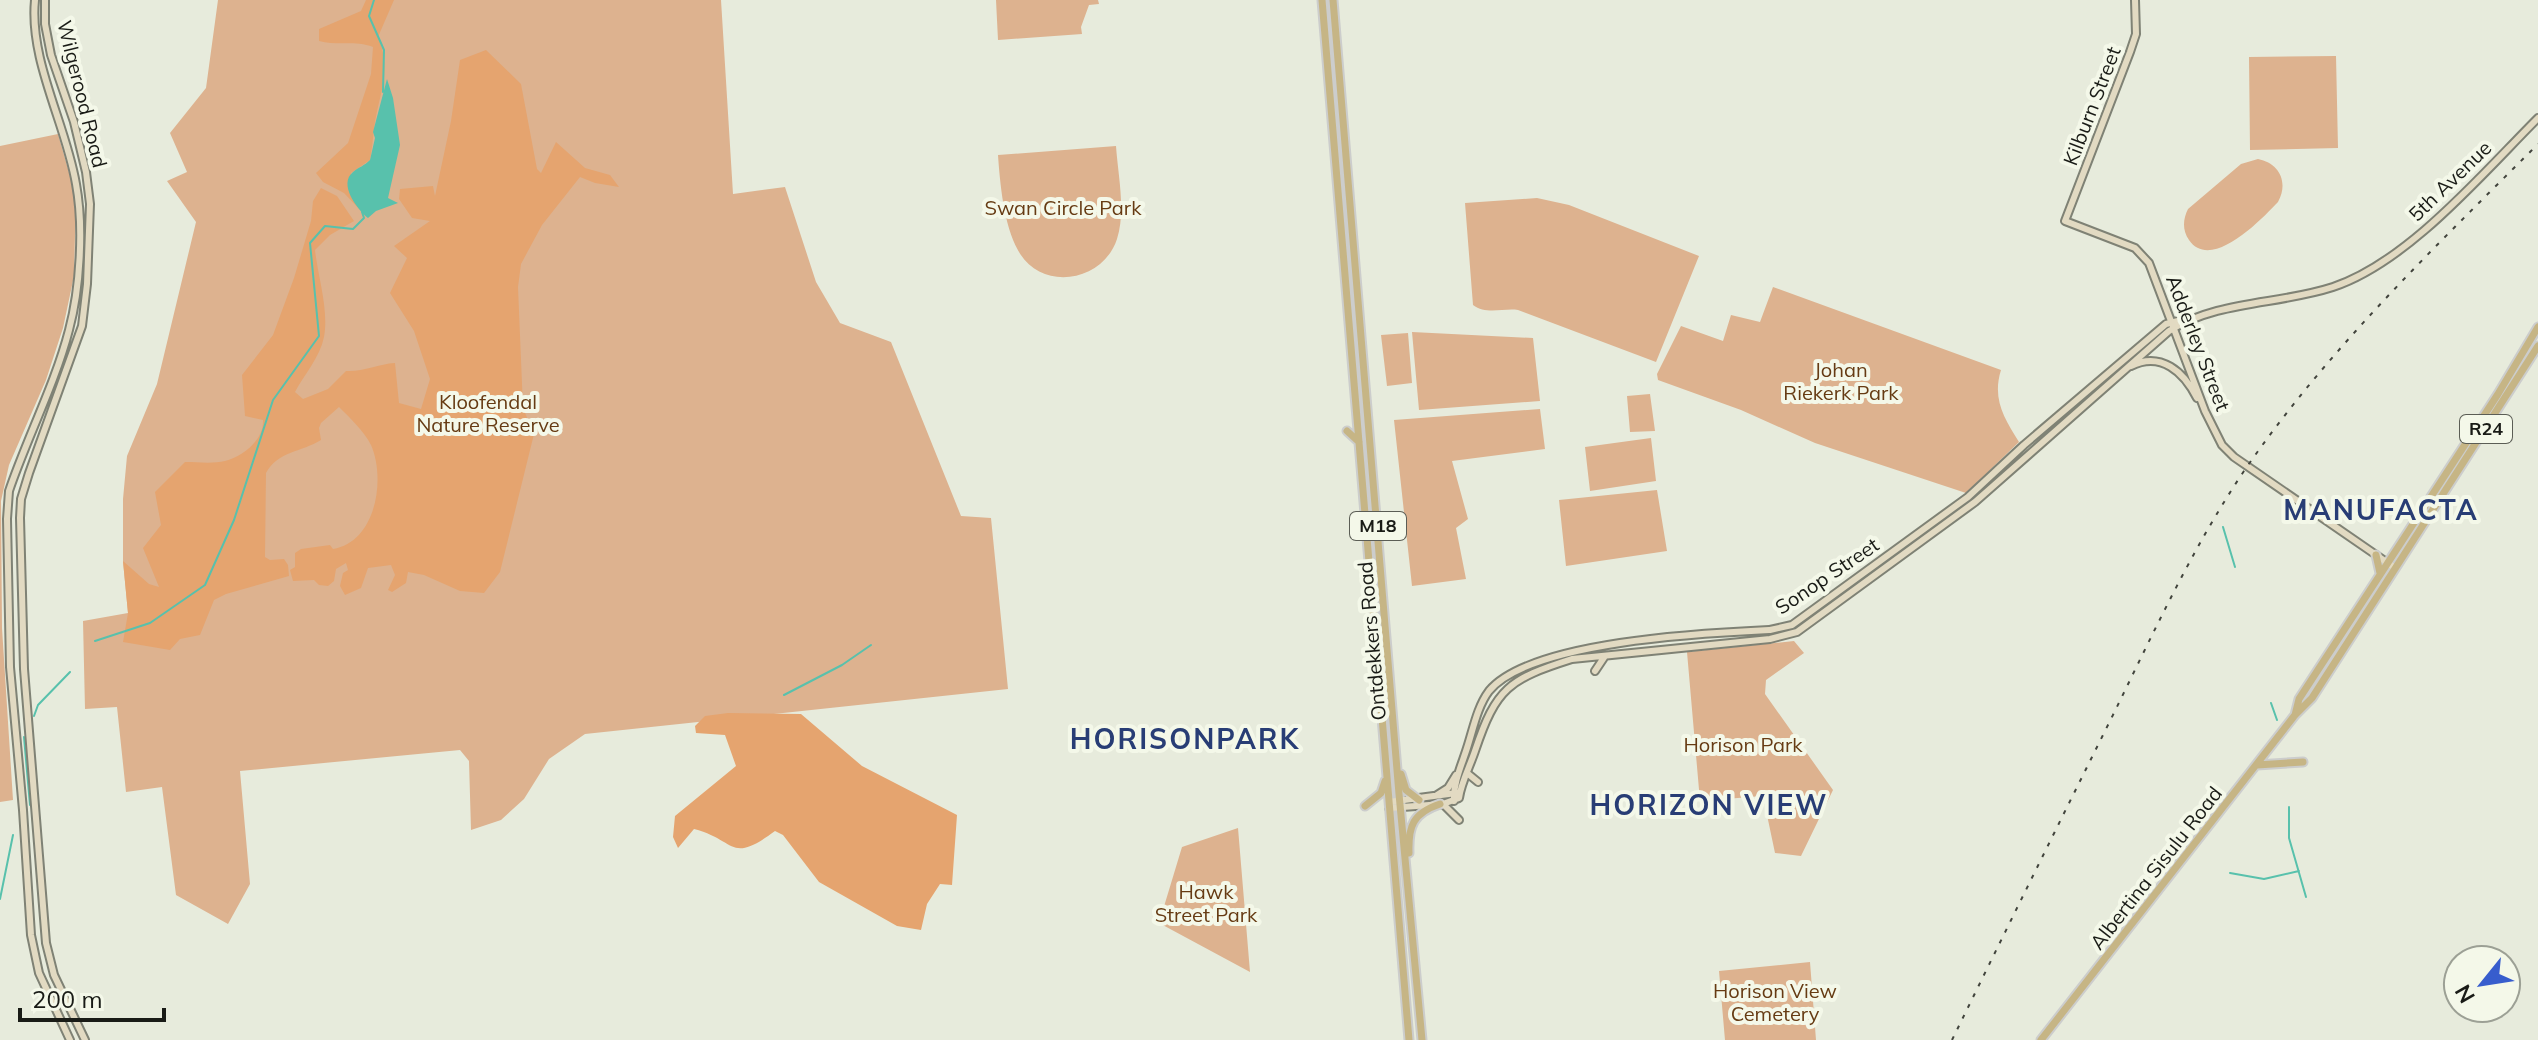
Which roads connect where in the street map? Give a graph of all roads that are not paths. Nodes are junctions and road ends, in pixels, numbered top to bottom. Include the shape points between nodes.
1 (35, 0) edge
2 (45, 0) edge
3 (1322, 0) edge
4 (1333, 0) edge
5 (2135, 0) edge
6 (2538, 118) edge
7 (2065, 221) joint
8 (2174, 324) junction
9 (2538, 327) edge
10 (2538, 346) edge
11 (2120, 372) junction
12 (1347, 431) dead end
13 (2217, 437) junction
14 (1359, 442) junction
15 (2376, 555) junction
16 (2391, 566) junction
17 (2380, 576) junction
18 (1597, 646) junction
19 (1584, 649) junction
20 (1605, 656) junction
21 (1593, 657) junction
22 (1583, 658) junction
23 (2295, 715) junction
24 (1397, 757) junction
25 (1386, 759) junction
26 (2303, 762) dead end
27 (1461, 765) junction
28 (2257, 765) junction
29 (1467, 773) junction
30 (1478, 782) dead end
31 (1456, 795) junction
32 (1419, 800) junction
33 (1439, 802) junction
34 (1400, 804) junction
35 (1389, 805) junction
36 (1365, 806) dead end
37 (1459, 820) dead end
38 (1409, 900) junction
39 (1422, 1038) edge
40 (70, 1040) edge
41 (85, 1040) edge
42 (1409, 1040) edge
43 (2041, 1040) edge

1 - 40 street, Wilgerood Road via 38,50 77,188 79,242 70,329 9,491 9,653 31,935 39,973
2 - 41 street, Wilgerood Road via 51,55 86,172 90,240 82,326 21,499 21,620 46,943 54,975
3 - 14 main road, Ontdekkers Road / M18
4 - 24 main road, Ontdekkers Road / M18
5 - 7 street, Kilburn Street via 2136,34
6 - 8 street, 5th Avenue via 2382,264 2332,287 2205,312
7 - 8 street, Adderley Street via 2141,253
8 - 11 street, Sonop Street
8 - 13 street, Adderley Street
8 - 18 street, Sonop Street via 2166,324 1968,497 1792,625
9 - 16 main road, Albertina Sisulu Road / R24
10 - 16 main road, Albertina Sisulu Road / R24
11 - 13 street via 2153,361 2180,371
11 - 20 street, Sonop Street via 1975,502 1797,632
12 - 14 main road
13 - 15 street, Adderley Street via 2229,453
14 - 25 main road, Ontdekkers Road / M18
15 - 16 street, Adderley Street
15 - 17 main road
16 - 17 main road, Albertina Sisulu Road / R24
16 - 23 main road, Albertina Sisulu Road / R24 via 2312,698
17 - 23 main road, Albertina Sisulu Road / R24 via 2299,699
18 - 19 street, Sonop Street
18 - 21 street
19 - 21 street
19 - 27 street, Sonop Street via 1537,662 1499,681 1479,712
20 - 21 street, Sonop Street
20 - 22 street via 1595,670
21 - 22 street, Sonop Street
22 - 29 street, Sonop Street via 1524,676 1503,691 1488,714
23 - 28 main road, Albertina Sisulu Road / R24
24 - 32 main road via 1405,788
24 - 34 main road, Ontdekkers Road / M18
25 - 35 main road, Ontdekkers Road / M18
25 - 36 main road via 1383,788
26 - 28 main road
27 - 31 street, Sonop Street
27 - 33 street
28 - 43 main road, Albertina Sisulu Road / R24
29 - 30 street
29 - 31 street, Sonop Street
31 - 33 street
32 - 33 street
32 - 34 street
33 - 34 street
33 - 37 street
33 - 38 main road via 1411,825
34 - 35 street
34 - 38 main road, Ontdekkers Road / M18
35 - 42 main road, Ontdekkers Road / M18
38 - 39 main road, Ontdekkers Road / M18

